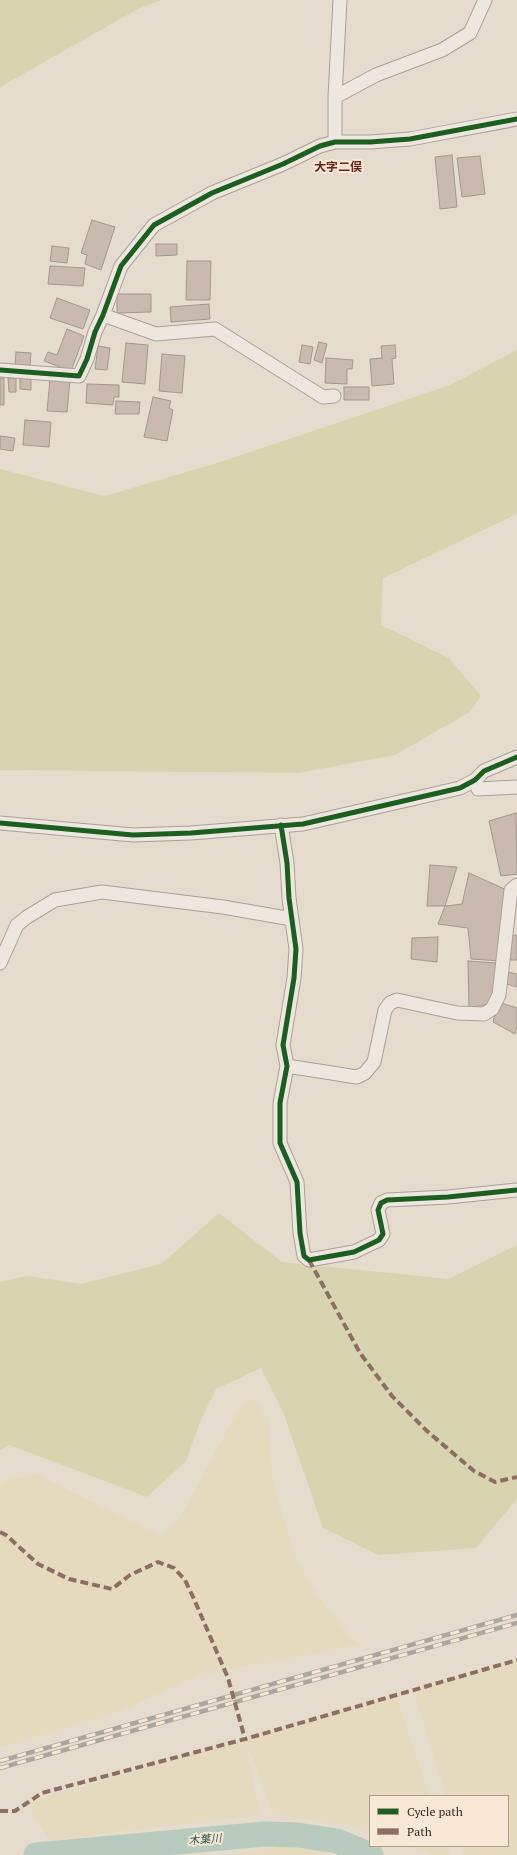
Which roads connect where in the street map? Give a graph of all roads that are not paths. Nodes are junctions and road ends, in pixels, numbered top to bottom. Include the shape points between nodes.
1 (340, 0) edge
2 (485, 0) edge
3 (335, 97) junction
4 (517, 119) edge
5 (335, 142) junction
6 (103, 315) junction
7 (0, 370) edge
8 (334, 396) dead end
9 (517, 757) edge
10 (475, 780) junction
11 (517, 787) edge
12 (0, 823) edge
13 (281, 825) junction
14 (517, 885) edge
15 (292, 919) junction
16 (0, 963) edge
17 (287, 1066) junction
18 (517, 1190) edge

1 - 3 street
2 - 3 street via 470,33 442,50 376,75
3 - 5 street
4 - 5 street via 410,140
5 - 6 street via 320,146 212,193 154,225 121,266
6 - 7 street via 79,376
6 - 8 street via 156,334 215,329 323,397
9 - 10 street via 484,771
10 - 11 street via 478,789
10 - 13 street via 460,788 437,794 304,824
12 - 13 street via 133,835
13 - 15 street
14 - 17 street via 510,890 499,995 492,1009 484,1014 457,1014 397,1000 390,1003 385,1010 374,1062 365,1073 356,1077
15 - 16 street via 102,892 55,900 27,917 17,925
15 - 17 street via 296,949 283,1044
17 - 18 street via 280,1103 280,1143 297,1182 300,1233 304,1256 309,1260 354,1252 379,1240 382,1234 378,1210 381,1203 387,1200

